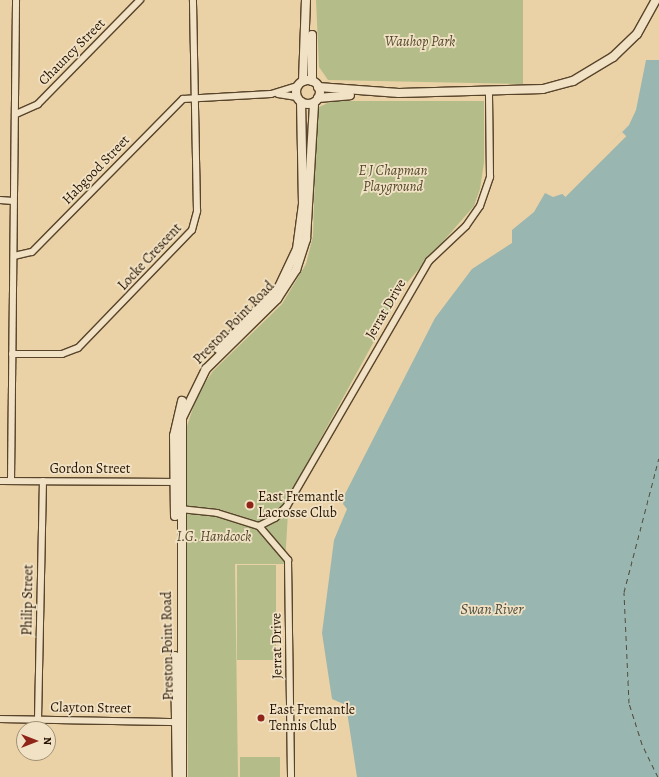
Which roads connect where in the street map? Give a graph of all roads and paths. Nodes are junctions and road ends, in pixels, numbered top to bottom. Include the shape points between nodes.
1 (16, 0) edge
2 (140, 0) edge
3 (193, 0) edge
4 (306, 0) edge
5 (312, 0) edge
6 (656, 0) edge
7 (300, 84) junction
8 (315, 84) junction
9 (490, 92) junction
10 (399, 93) junction
11 (271, 94) junction
12 (195, 96) junction
13 (299, 99) junction
14 (316, 100) junction
15 (16, 114) junction
16 (0, 200) edge
17 (13, 201) junction
18 (14, 256) junction
19 (12, 354) junction
20 (0, 481) edge
21 (10, 481) junction
22 (42, 481) junction
23 (177, 482) junction
24 (180, 509) junction
25 (259, 526) junction
26 (0, 718) edge
27 (38, 719) junction
28 (179, 722) junction
29 (177, 777) edge
30 (182, 777) edge
31 (291, 777) edge

1 - 15 street
2 - 15 street, Chauncy Street via 38,104
3 - 12 street, Locke Crescent
4 - 7 main road
5 - 8 main road
6 - 9 main road via 637,34 598,68 573,81 543,89
7 - 8 main road
7 - 11 street
7 - 13 main road, Preston Point Road
8 - 10 main road
8 - 14 main road, Preston Point Road
9 - 10 main road
9 - 25 street, Jerrat Drive via 490,177 480,206 466,226 429,261 287,506 275,518
10 - 14 main road
11 - 12 street
11 - 13 street
12 - 18 street, Habgood Street via 178,104 32,252
12 - 19 street, Locke Crescent via 197,211 192,230 78,348 62,354
13 - 14 main road
13 - 23 main road, Preston Point Road via 303,204 297,250 279,287 193,378 178,415
14 - 23 main road, Preston Point Road via 309,210 302,256 277,299 212,362 196,383 182,418
15 - 17 street
16 - 17 street
17 - 18 street
18 - 19 street
19 - 21 street
20 - 21 street, Gordon Street
21 - 22 street, Gordon Street
22 - 23 street, Gordon Street
22 - 27 street, Philip Street
23 - 24 main road, Preston Point Road
23 - 28 main road, Preston Point Road
24 - 25 street via 217,513
24 - 28 main road, Preston Point Road
25 - 31 street, Jerrat Drive via 288,560
26 - 27 street, Clayton Street
27 - 28 street, Clayton Street
28 - 29 main road, Preston Point Road
28 - 30 main road, Preston Point Road

